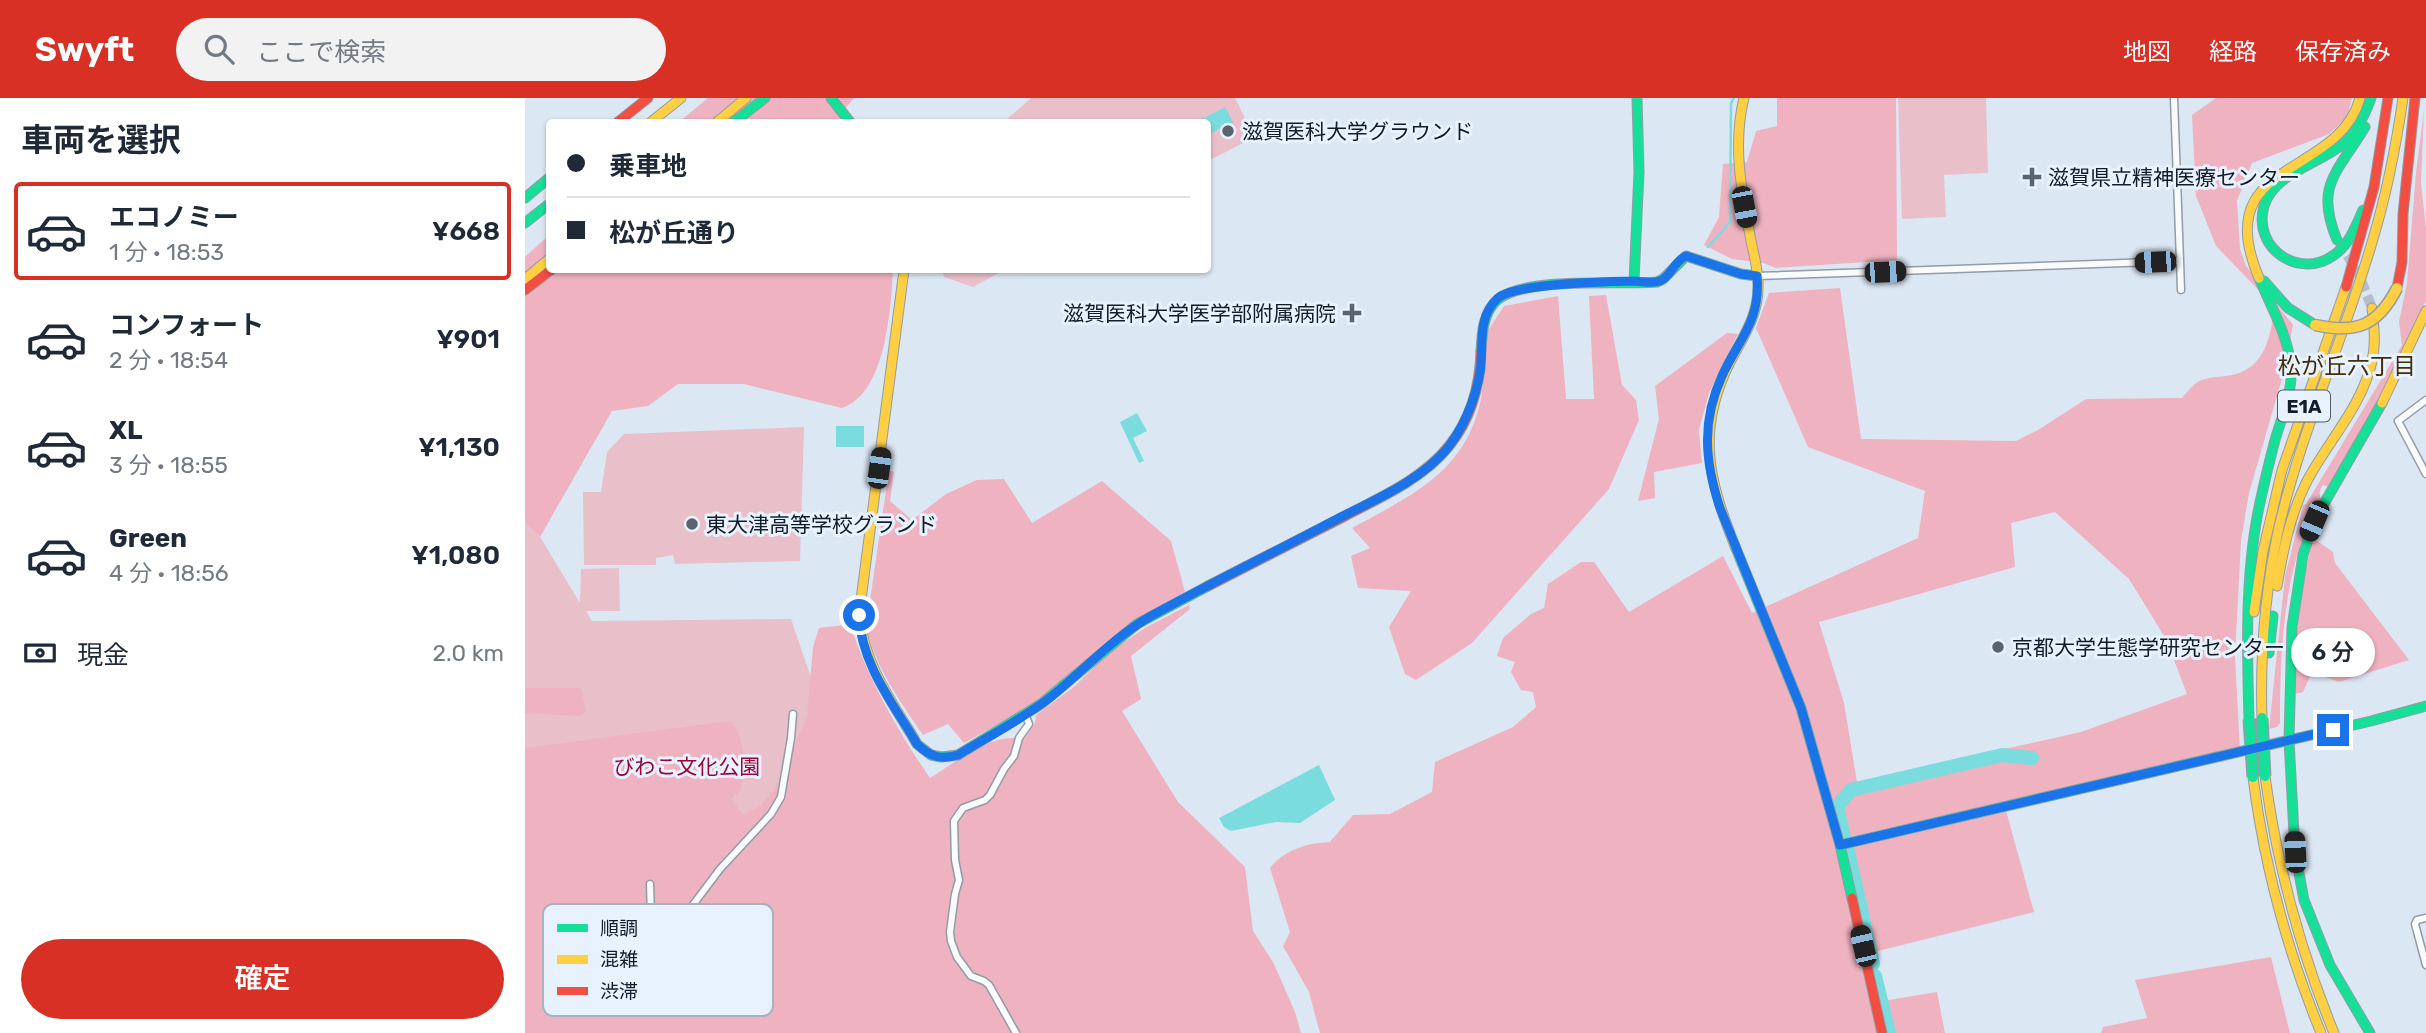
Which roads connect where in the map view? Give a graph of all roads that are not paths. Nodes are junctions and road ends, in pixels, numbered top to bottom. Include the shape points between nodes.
1 (648, 98) edge
2 (681, 98) edge
3 (746, 98) edge
4 (765, 98) edge
5 (831, 98) edge
6 (1637, 98) edge
7 (1744, 98) edge
8 (2174, 98) edge
9 (2360, 98) edge
10 (2372, 98) edge
11 (2388, 98) edge
12 (2403, 98) edge
13 (2415, 98) edge
14 (622, 119) edge
15 (655, 119) edge
16 (721, 119) edge
17 (738, 119) edge
18 (848, 119) edge
19 (2380, 157) junction
20 (546, 180) edge
21 (525, 198) edge
22 (546, 206) edge
23 (525, 223) edge
24 (2337, 240) tunnel mouth
25 (2251, 257) junction
26 (2180, 261) junction
27 (546, 262) edge
28 (547, 273) edge
29 (904, 273) edge
30 (1757, 276) junction
31 (525, 279) edge
32 (1634, 281) junction
33 (525, 290) edge
34 (2181, 290) dead end
35 (2372, 308) tunnel mouth
36 (2426, 311) edge
37 (2426, 400) edge
38 (2426, 450) edge
39 (2417, 457) junction
40 (2426, 474) edge
41 (2426, 706) edge
42 (793, 714) dead end
43 (1025, 715) junction
44 (2262, 718) junction
45 (2249, 719) junction
46 (2289, 740) junction
47 (1840, 845) junction
48 (650, 884) dead end
49 (651, 904) edge
50 (694, 904) edge
51 (2426, 918) edge
52 (2426, 962) edge
53 (1016, 1033) edge
54 (1882, 1033) edge
55 (2321, 1033) edge
56 (2334, 1033) edge
57 (2370, 1033) edge

1 - 14 main road
2 - 15 main road
3 - 16 main road
4 - 17 main road
5 - 18 main road
6 - 32 main road
7 - 30 main road via 1738,125 1740,174
8 - 26 street
9 - 25 main road via 2341,134 2264,186 2251,211
10 - 19 main road via 2359,126 2344,143 2286,179 2268,198 2262,220 2272,250 2302,265 2336,254 2358,222
10 - 24 main road via 2364,129 2334,174 2326,195 2326,216
11 - 19 main road, E1A
12 - 44 main road, E1A via 2381,217 2295,468 2278,536 2263,639
13 - 25 main road, bridge via 2402,261 2397,288 2386,309 2369,323 2348,329 2315,325 2279,300
19 - 45 main road, E1A via 2358,250 2271,513 2254,608
20 - 21 main road
22 - 23 main road
25 - 45 main road via 2285,337 2291,370 2258,515 2250,573
26 - 30 street
26 - 34 street
27 - 31 main road
28 - 33 main road
29 - 43 main road via 859,615 864,649 926,753 946,758 958,755
30 - 32 main road via 1686,256 1658,282
30 - 47 main road via 1755,316 1715,396 1706,445 1710,475 1801,708
32 - 43 main road via 1513,290 1499,297 1483,322 1480,371 1467,415 1446,450 1425,470 1150,617
35 - 44 main road via 2377,331 2372,371 2307,481 2288,528
36 - 46 main road via 2374,419 2308,537 2292,627
37 - 39 street via 2397,421
38 - 39 street
39 - 40 street
41 - 46 main road
42 - 50 street via 781,797
43 - 53 street via 1029,724 990,795 963,808 954,821 959,880 950,932 964,968 989,985
44 - 56 main road, E1A, bridge via 2274,846 2303,956
45 - 55 main road, E1A, bridge via 2262,843 2278,916
46 - 47 main road
46 - 57 main road via 2295,852 2304,900 2330,965
47 - 54 main road
48 - 49 street
51 - 52 street via 2415,924

